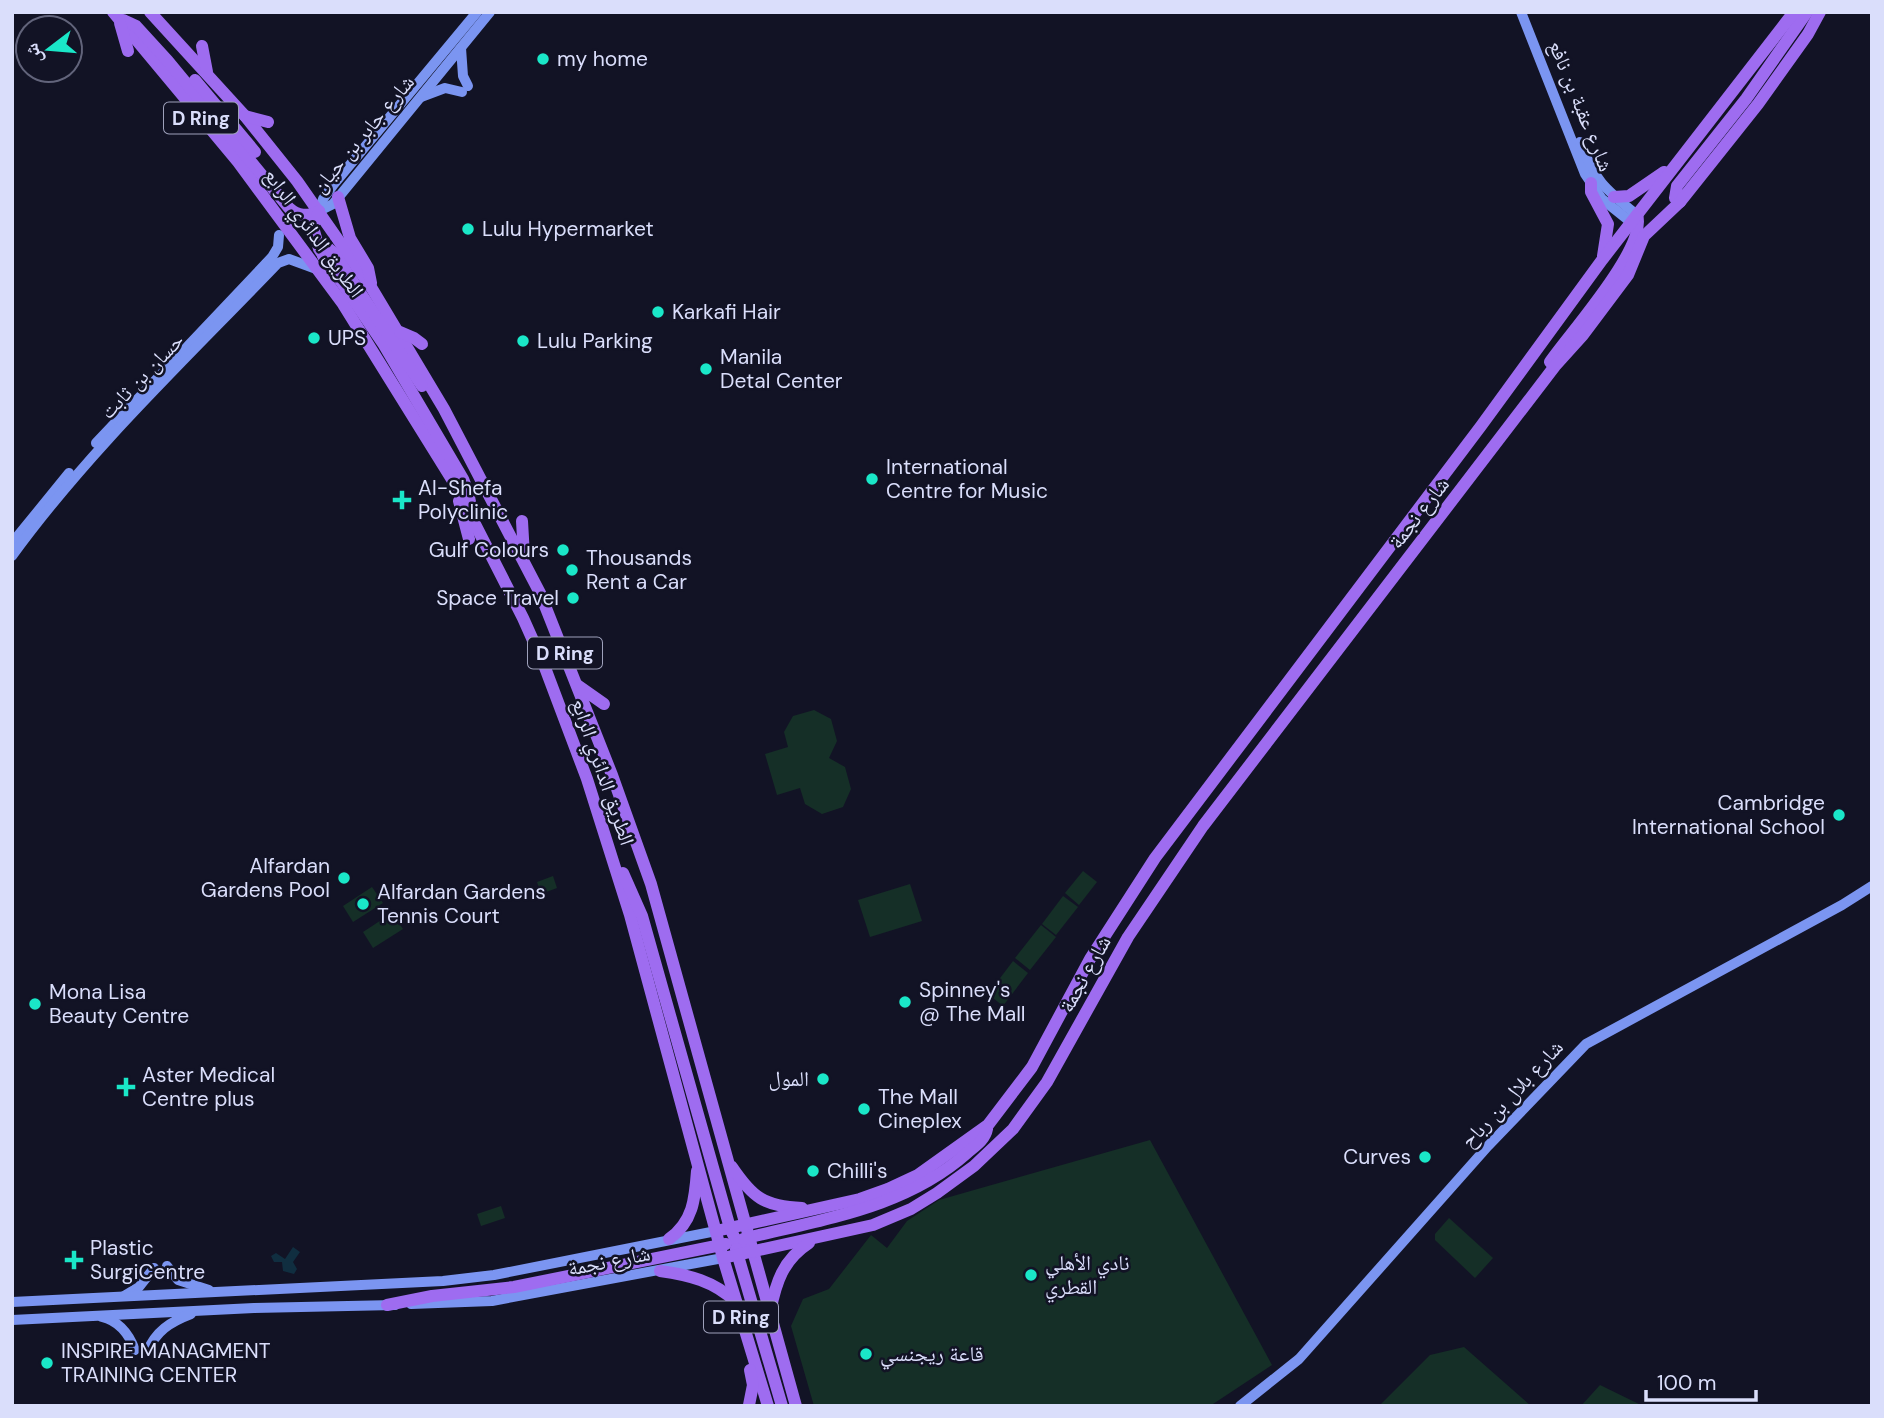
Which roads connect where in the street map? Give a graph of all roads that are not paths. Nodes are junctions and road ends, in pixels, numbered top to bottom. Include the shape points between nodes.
1 (150, 12) edge
2 (477, 12) edge
3 (490, 12) edge
4 (1521, 12) edge
5 (1528, 12) edge
6 (1794, 12) edge
7 (1807, 12) edge
8 (1820, 12) edge
9 (116, 16) edge
10 (202, 46) dead end
11 (461, 48) junction
12 (128, 51) dead end
13 (168, 61) junction
14 (207, 72) junction
15 (419, 98) junction
16 (245, 116) junction
17 (268, 122) dead end
18 (1681, 159) junction
19 (297, 181) junction
20 (1591, 183) junction
21 (338, 197) junction
22 (1614, 197) junction
23 (1680, 202) junction
24 (319, 211) junction
25 (1639, 224) junction
26 (279, 235) dead end
27 (323, 256) junction
28 (1604, 257) junction
29 (319, 270) junction
30 (371, 287) junction
31 (1581, 321) junction
32 (400, 332) junction
33 (422, 344) dead end
34 (444, 409) junction
35 (1478, 468) junction
36 (453, 481) junction
37 (469, 511) junction
38 (522, 521) dead end
39 (468, 538) dead end
40 (12, 543) edge
41 (12, 556) edge
42 (524, 560) junction
43 (577, 685) junction
44 (604, 704) dead end
45 (608, 845) junction
46 (1872, 886) edge
47 (988, 1125) junction
48 (726, 1157) junction
49 (698, 1161) junction
50 (820, 1209) junction
51 (716, 1231) junction
52 (737, 1237) junction
53 (814, 1239) junction
54 (669, 1240) junction
55 (722, 1252) junction
56 (752, 1254) junction
57 (738, 1256) junction
58 (167, 1266) dead end
59 (154, 1268) dead end
60 (660, 1271) junction
61 (218, 1293) junction
62 (122, 1297) junction
63 (12, 1302) edge
64 (387, 1305) junction
65 (738, 1307) junction
66 (202, 1310) junction
67 (100, 1316) junction
68 (770, 1316) junction
69 (12, 1320) edge
70 (135, 1350) dead end
71 (147, 1352) dead end
72 (797, 1402) edge
73 (749, 1405) edge
74 (768, 1406) edge
75 (782, 1406) edge
76 (1240, 1406) edge

1 - 14 main road, الطريق الدائري الرابع / D Ring
2 - 24 street, شارع جابر بن حيان via 334,184
3 - 11 street, شارع جابر بن حيان
4 - 20 street, شارع عقبة بن نافع
5 - 22 street, شارع عقبة بن نافع via 1591,166
6 - 18 main road, شارع نجمة
7 - 23 main road via 1677,186 1674,194
8 - 23 main road, شارع نجمة via 1758,104
9 - 12 main road
9 - 13 main road via 136,26
9 - 29 main road, الطريق الدائري الرابع / D Ring
10 - 14 main road
11 - 15 street, شارع جابر بن حيان
11 - 15 street via 465,89 445,88
13 - 19 main road via 193,78 287,193 295,191
13 - 24 main road via 289,208 307,215
14 - 16 main road, الطريق الدائري الرابع / D Ring
15 - 21 street, شارع جابر بن حيان
16 - 17 main road
16 - 19 main road, الطريق الدائري الرابع / D Ring
18 - 22 main road via 1635,193
18 - 25 main road, شارع نجمة
19 - 24 main road, الطريق الدائري الرابع / D Ring
20 - 25 street, شارع عقبة بن نافع via 1602,199
20 - 28 main road via 1608,224
21 - 24 street, شارع جابر بن حيان
21 - 30 main road via 350,238 368,268
22 - 25 street, شارع عقبة بن نافع
23 - 25 main road, شارع نجمة
24 - 27 main road via 313,227
24 - 30 main road, الطريق الدائري الرابع / D Ring
25 - 28 main road, شارع نجمة
25 - 31 main road via 1620,267
25 - 35 main road, شارع نجمة via 1644,236 1628,275
26 - 40 street, حسان بن ثابت via 272,257 117,419
27 - 34 main road via 328,248 334,253 426,393
27 - 37 main road via 384,345 450,457 468,492
28 - 31 main road via 1614,255 1616,265 1583,311
28 - 47 main road, شارع نجمة via 1154,858 1090,959 1032,1067
29 - 36 main road, الطريق الدائري الرابع / D Ring
29 - 41 street, حسان بن ثابت via 289,259 278,263 97,452
30 - 32 main road, الطريق الدائري الرابع / D Ring
31 - 35 main road via 1480,458
32 - 33 main road
32 - 34 main road, الطريق الدائري الرابع / D Ring
34 - 42 main road, الطريق الدائري الرابع / D Ring
35 - 53 main road, شارع نجمة via 1203,826 1128,937 1047,1082 1013,1129 974,1166 911,1209 873,1225
36 - 37 main road, الطريق الدائري الرابع / D Ring
36 - 39 main road
37 - 45 main road, الطريق الدائري الرابع / D Ring via 544,664
38 - 42 main road
42 - 43 main road, الطريق الدائري الرابع / D Ring
43 - 44 main road
43 - 48 main road, الطريق الدائري الرابع / D Ring via 651,884
45 - 49 main road, الطريق الدائري الرابع / D Ring
45 - 52 main road via 642,916
46 - 76 street, شارع بلال بن رباح via 1586,1044 1488,1146 1298,1359
47 - 50 main road, شارع نجمة via 918,1175 860,1199
47 - 52 main road via 986,1136 954,1165 889,1200 844,1216
48 - 50 main road via 750,1192 763,1201
48 - 52 main road, الطريق الدائري الرابع / D Ring
49 - 51 main road, الطريق الدائري الرابع / D Ring
49 - 54 main road via 689,1218
50 - 52 main road, شارع نجمة
51 - 52 main road, شارع نجمة
51 - 54 street, شارع نجمة
51 - 55 main road, الطريق الدائري الرابع / D Ring
52 - 55 main road
52 - 56 main road, الطريق الدائري الرابع / D Ring
52 - 57 main road
53 - 56 main road, شارع نجمة
53 - 68 main road via 784,1266
54 - 61 street, شارع نجمة via 494,1275
55 - 57 main road, شارع نجمة
55 - 60 street, شارع نجمة
55 - 64 main road
55 - 65 main road, الطريق الدائري الرابع / D Ring
56 - 57 main road, شارع نجمة
56 - 68 main road, الطريق الدائري الرابع / D Ring
57 - 75 main road
58 - 61 street via 178,1280
59 - 62 street via 139,1287
60 - 64 street, شارع نجمة via 492,1301
60 - 65 main road via 710,1283
61 - 62 street
62 - 63 street
64 - 66 street, شارع نجمة
65 - 73 main road via 738,1326 753,1385
65 - 74 main road, الطريق الدائري الرابع / D Ring
66 - 67 street, شارع نجمة
66 - 71 street via 163,1328
67 - 69 street, شارع نجمة
67 - 70 street via 123,1329
68 - 72 main road, الطريق الدائري الرابع / D Ring

